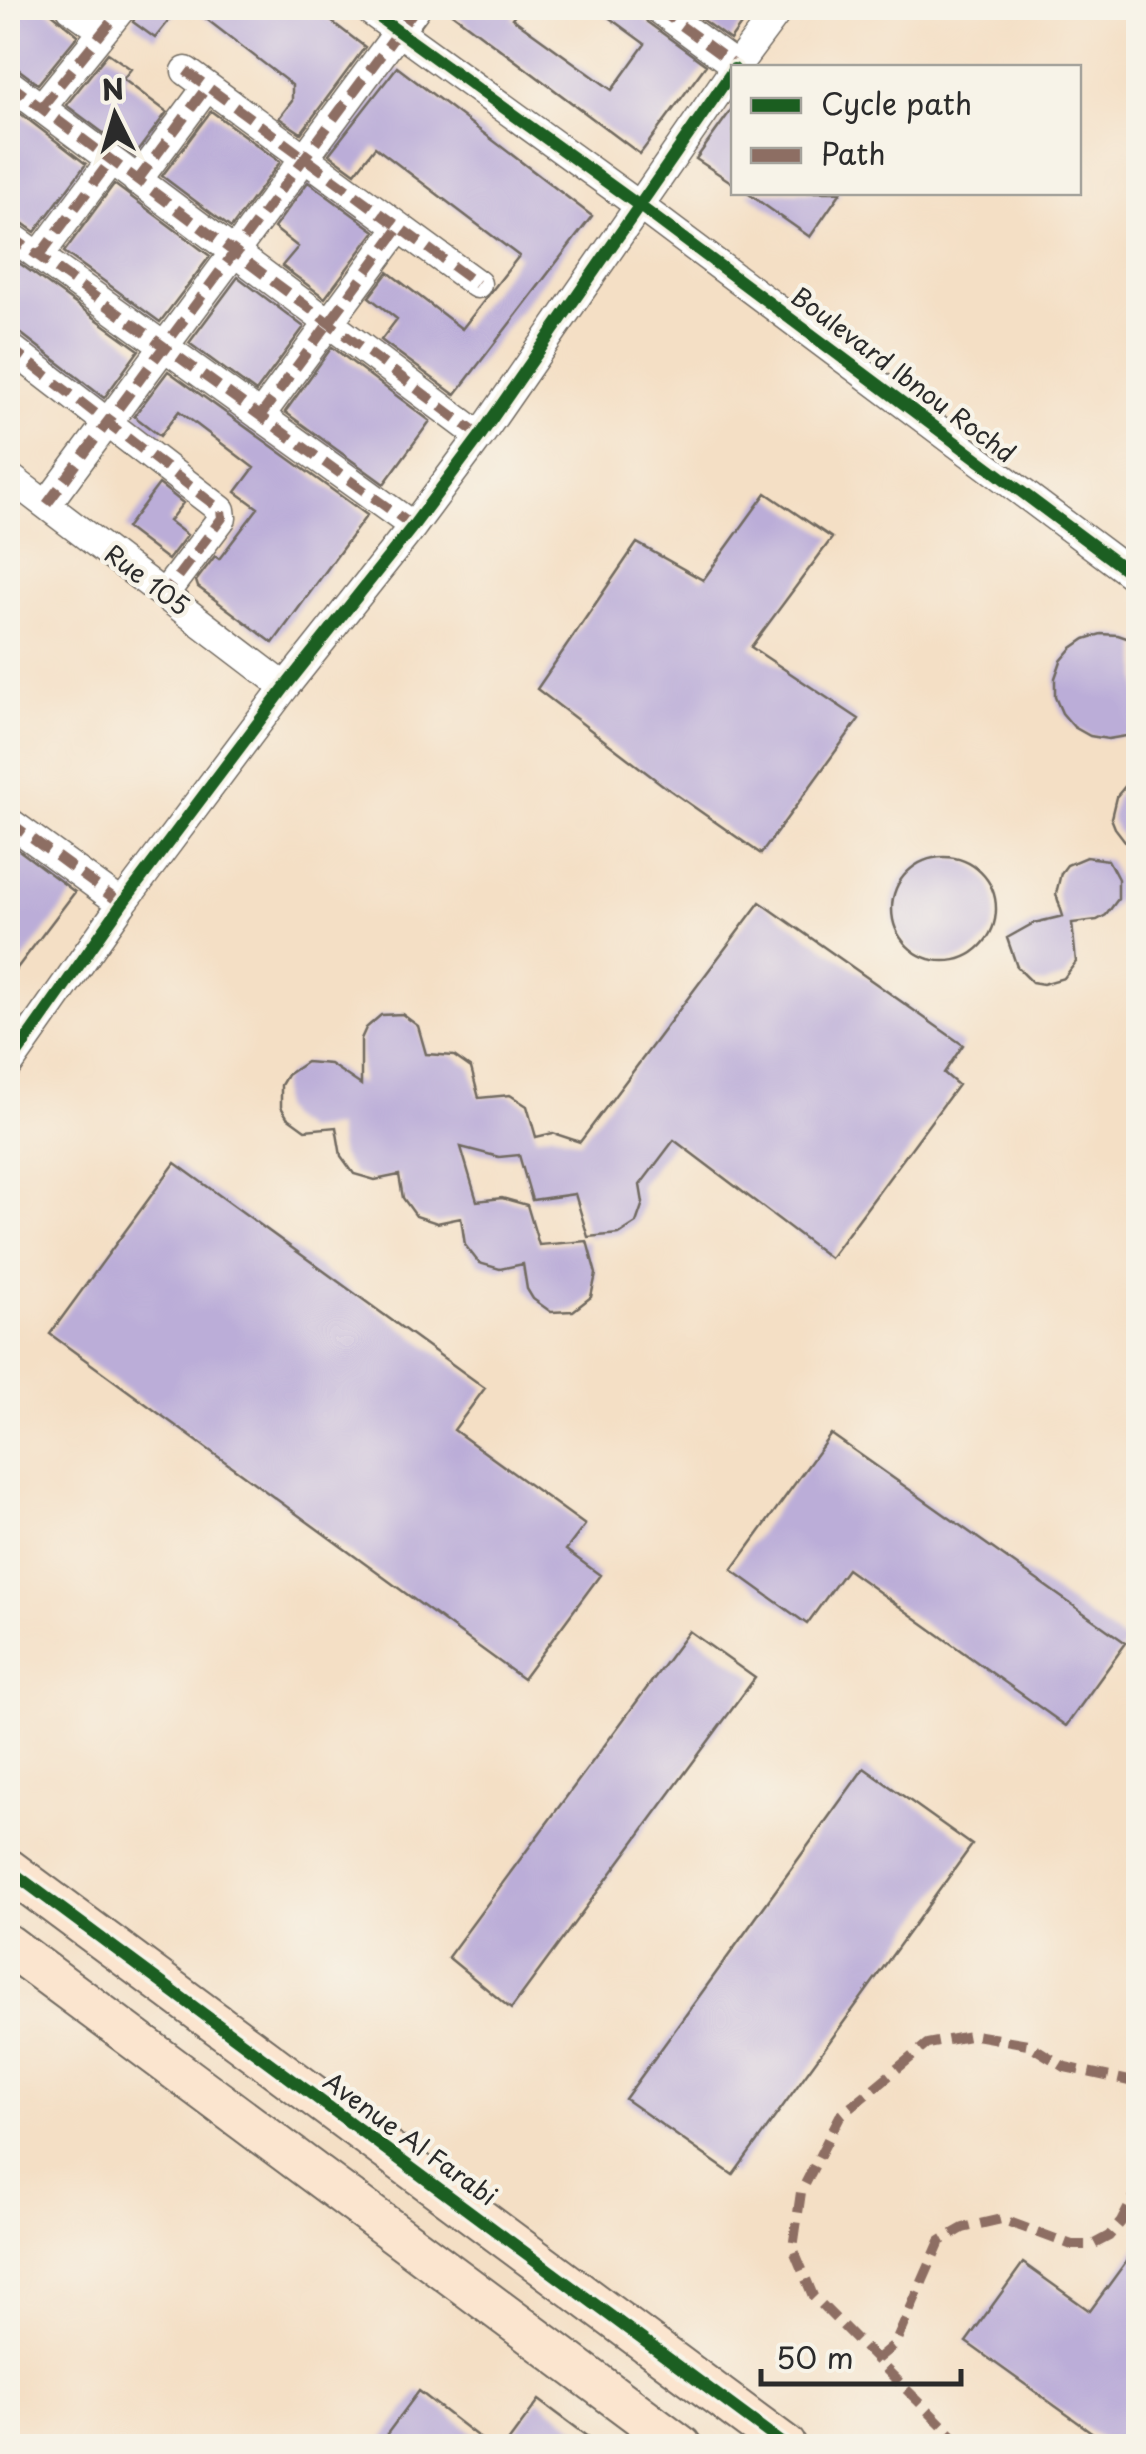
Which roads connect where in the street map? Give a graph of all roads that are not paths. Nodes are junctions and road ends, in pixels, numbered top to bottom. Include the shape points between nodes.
1 (71, 8) edge
2 (122, 8) edge
3 (366, 8) edge
4 (416, 8) edge
5 (657, 8) edge
6 (780, 8) edge
7 (103, 31) junction
8 (398, 32) junction
9 (731, 65) edge
10 (737, 65) edge
11 (731, 74) edge
12 (19, 99) edge
13 (304, 158) junction
14 (111, 160) junction
15 (138, 180) junction
16 (641, 207) junction
17 (399, 228) junction
18 (8, 234) edge
19 (234, 252) junction
20 (39, 256) junction
21 (478, 284) dead end
22 (328, 323) junction
23 (8, 346) edge
24 (164, 347) junction
25 (260, 416) junction
26 (108, 422) junction
27 (480, 436) junction
28 (8, 476) edge
29 (47, 504) junction
30 (412, 526) junction
31 (1138, 579) edge
32 (165, 594) junction
33 (284, 686) junction
34 (8, 821) edge
35 (122, 904) junction
36 (8, 1066) edge
37 (8, 1869) edge
38 (8, 1945) edge
39 (681, 2446) edge
40 (786, 2446) edge

1 - 7 street
2 - 7 street
3 - 8 street, Boulevard Ibnou Rochd
4 - 8 street
5 - 9 street
6 - 10 street
7 - 12 street
8 - 13 street
8 - 16 street, Boulevard Ibnou Rochd
11 - 16 street
12 - 14 street
13 - 15 street via 196,79
13 - 17 street
13 - 19 street
14 - 15 street
14 - 20 street
15 - 19 street
16 - 27 street
16 - 31 street, Boulevard Ibnou Rochd
17 - 21 street
17 - 22 street
18 - 20 street
19 - 22 street
19 - 24 street
20 - 24 street
22 - 25 street
22 - 27 street
23 - 26 street
24 - 25 street
24 - 26 street
25 - 30 street
26 - 29 street
26 - 32 street via 222,512
27 - 30 street
28 - 29 street, Rue 105
29 - 32 street, Rue 105
30 - 33 street
32 - 33 street, Rue 105
33 - 35 street
34 - 35 street
35 - 36 street
37 - 40 street, Avenue Al Farabi
38 - 39 street

